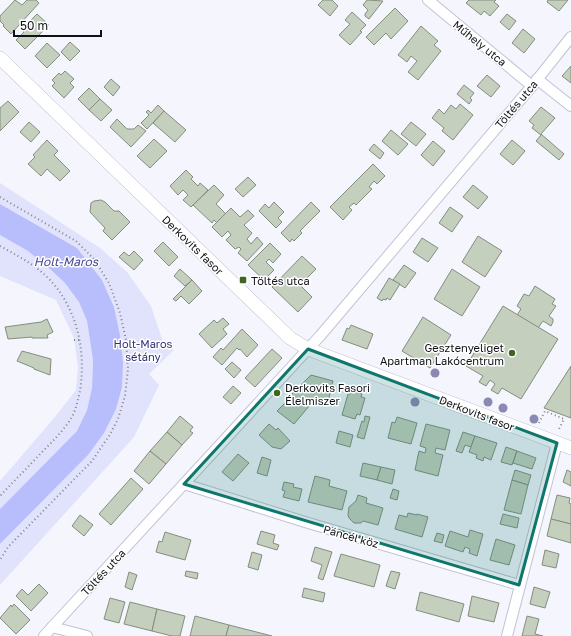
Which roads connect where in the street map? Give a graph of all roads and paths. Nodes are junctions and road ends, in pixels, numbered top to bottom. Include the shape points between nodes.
1 (428, 0) edge
2 (571, 37) edge
3 (0, 58) edge
4 (535, 82) junction
5 (571, 106) edge
6 (0, 197) edge
7 (0, 246) edge
8 (74, 340) dead end
9 (80, 340) junction
10 (308, 349) junction
11 (534, 434) junction
12 (555, 442) junction
13 (571, 448) edge
14 (184, 484) junction
15 (0, 496) edge
16 (0, 560) edge
17 (520, 585) junction
18 (52, 627) junction
19 (44, 636) edge
20 (87, 636) edge
21 (507, 636) edge

1 - 4 street, Műhely utca
2 - 4 street, Töltés utca
3 - 10 street, Derkovits fasor via 264,314 290,338
4 - 5 street, Műhely utca
4 - 10 street, Töltés utca
6 - 16 path via 76,241 94,259 109,283 120,313 126,340 128,369 125,396 118,419 109,436 92,461 8,547
7 - 9 path via 33,264 50,280 68,305
8 - 9 path
9 - 15 path via 83,361 81,384 73,416
10 - 11 street, Derkovits fasor
10 - 14 street, Töltés utca
11 - 12 street, Derkovits fasor
11 - 12 path via 545,411 564,419
12 - 13 street, Derkovits fasor
12 - 17 street
14 - 17 street, Páncél köz
14 - 18 street, Töltés utca
17 - 21 street
18 - 19 street, Töltés utca
18 - 20 street

